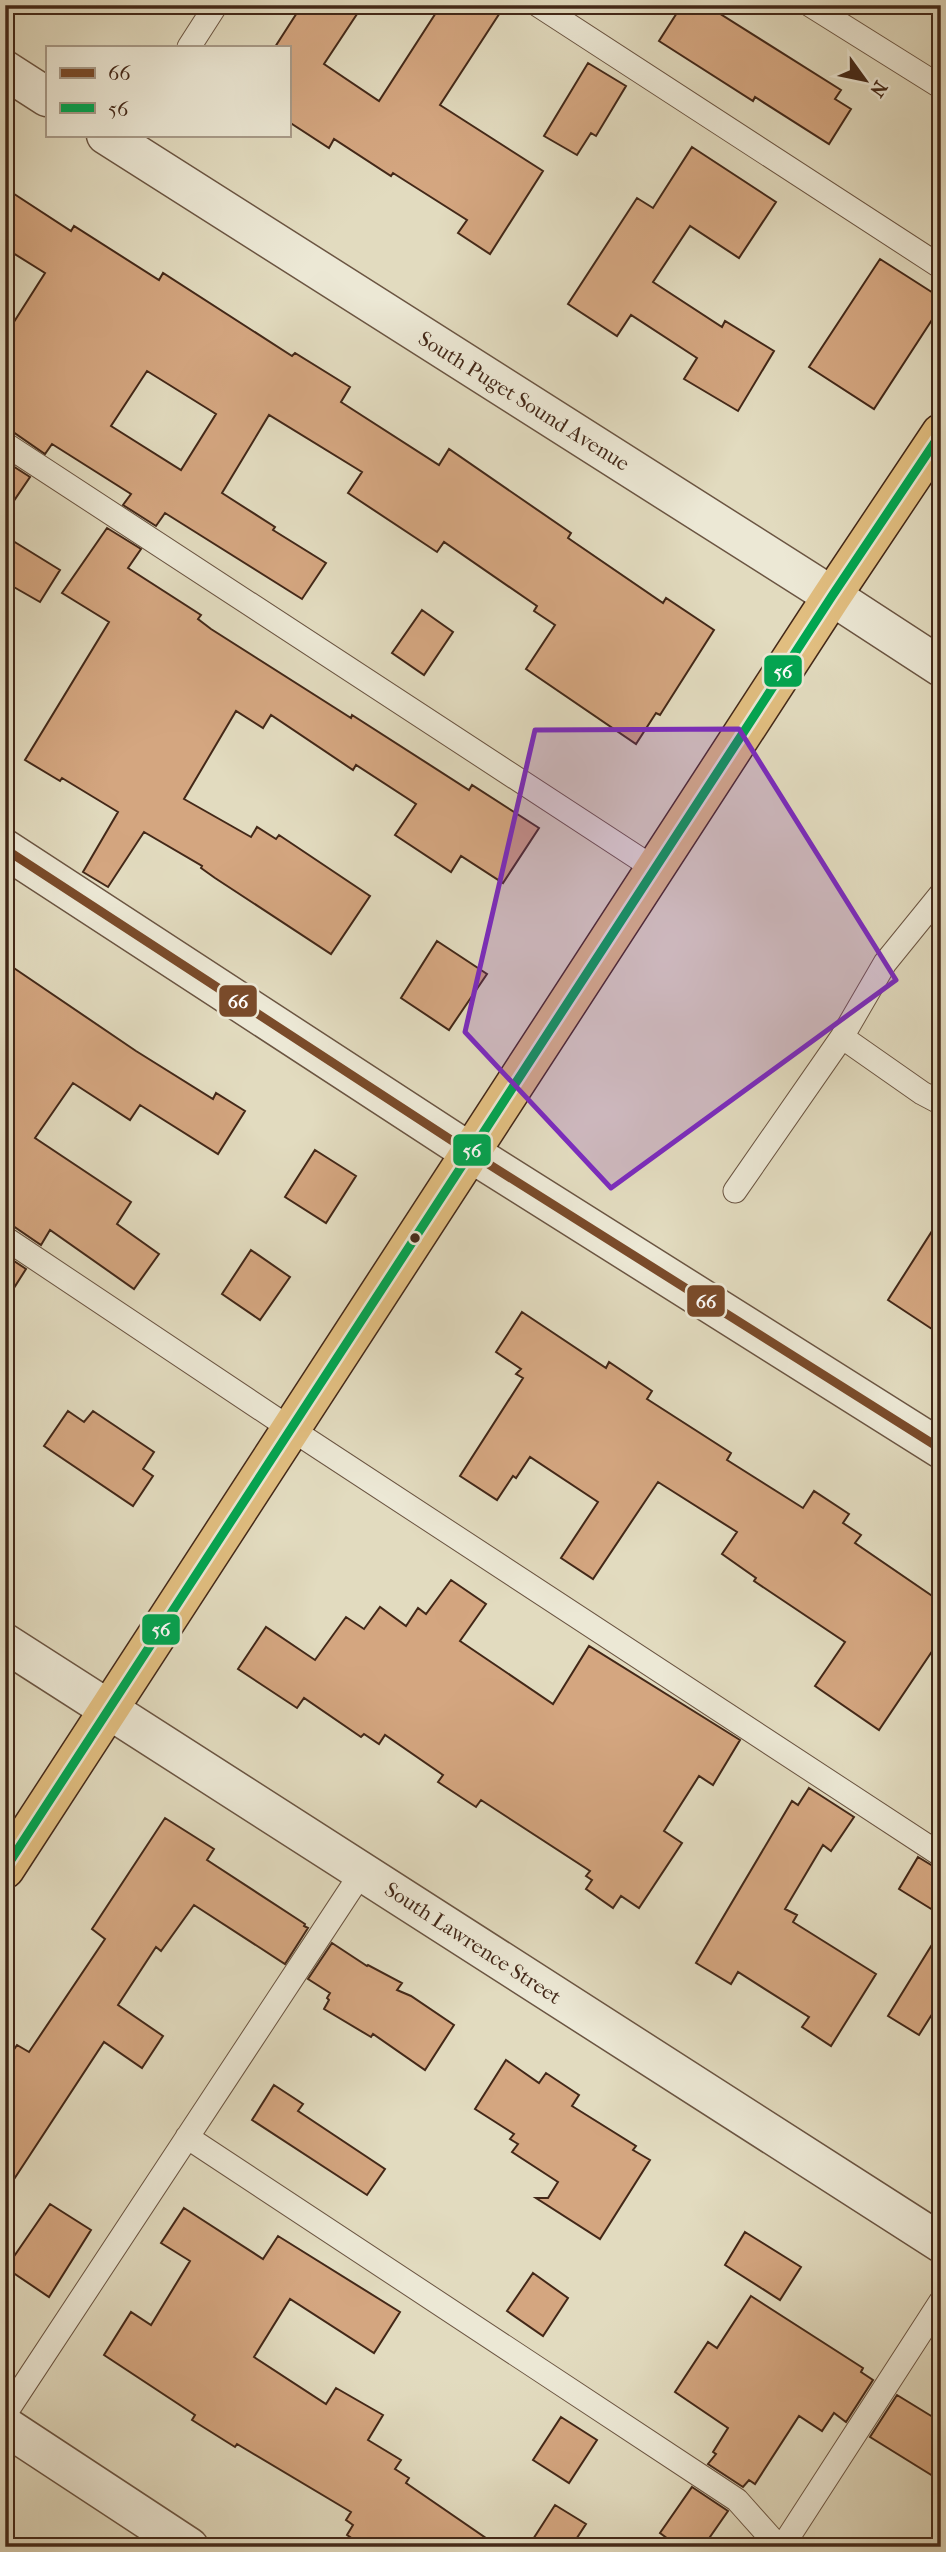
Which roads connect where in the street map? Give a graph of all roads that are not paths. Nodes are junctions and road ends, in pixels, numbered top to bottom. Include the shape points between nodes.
1 (216, 5) edge
2 (538, 5) edge
3 (810, 5) edge
4 (189, 46) edge
5 (5, 71) edge
6 (941, 87) edge
7 (46, 96) edge
8 (121, 139) edge
9 (941, 267) edge
10 (941, 433) edge
11 (5, 444) edge
12 (832, 597) junction
13 (941, 667) edge
14 (5, 849) edge
15 (655, 870) junction
16 (941, 894) edge
17 (842, 1037) junction
18 (941, 1103) edge
19 (471, 1153) junction
20 (735, 1191) dead end
21 (5, 1238) edge
22 (291, 1429) junction
23 (941, 1449) edge
24 (5, 1643) edge
25 (109, 1710) junction
26 (941, 1855) edge
27 (5, 1869) edge
28 (362, 1872) junction
29 (187, 2137) junction
30 (941, 2243) edge
31 (941, 2301) edge
32 (5, 2414) edge
33 (5, 2426) edge
34 (189, 2547) edge
35 (780, 2547) edge

1 - 4 lane
2 - 9 lane
3 - 6 lane
5 - 7 street
8 - 12 street, South Puget Sound Avenue
10 - 12 main road
11 - 15 lane
12 - 13 street, South Puget Sound Avenue
12 - 15 main road
14 - 19 street
15 - 19 main road
16 - 17 lane via 885,963
17 - 18 lane
17 - 20 lane
19 - 22 main road
19 - 23 street
21 - 22 lane
22 - 25 main road
22 - 26 lane
24 - 25 street, South Lawrence Street
25 - 27 main road
25 - 28 street, South Lawrence Street
28 - 29 lane
28 - 30 street, South Lawrence Street
29 - 32 lane
29 - 35 lane via 737,2500
31 - 35 lane
33 - 34 street

